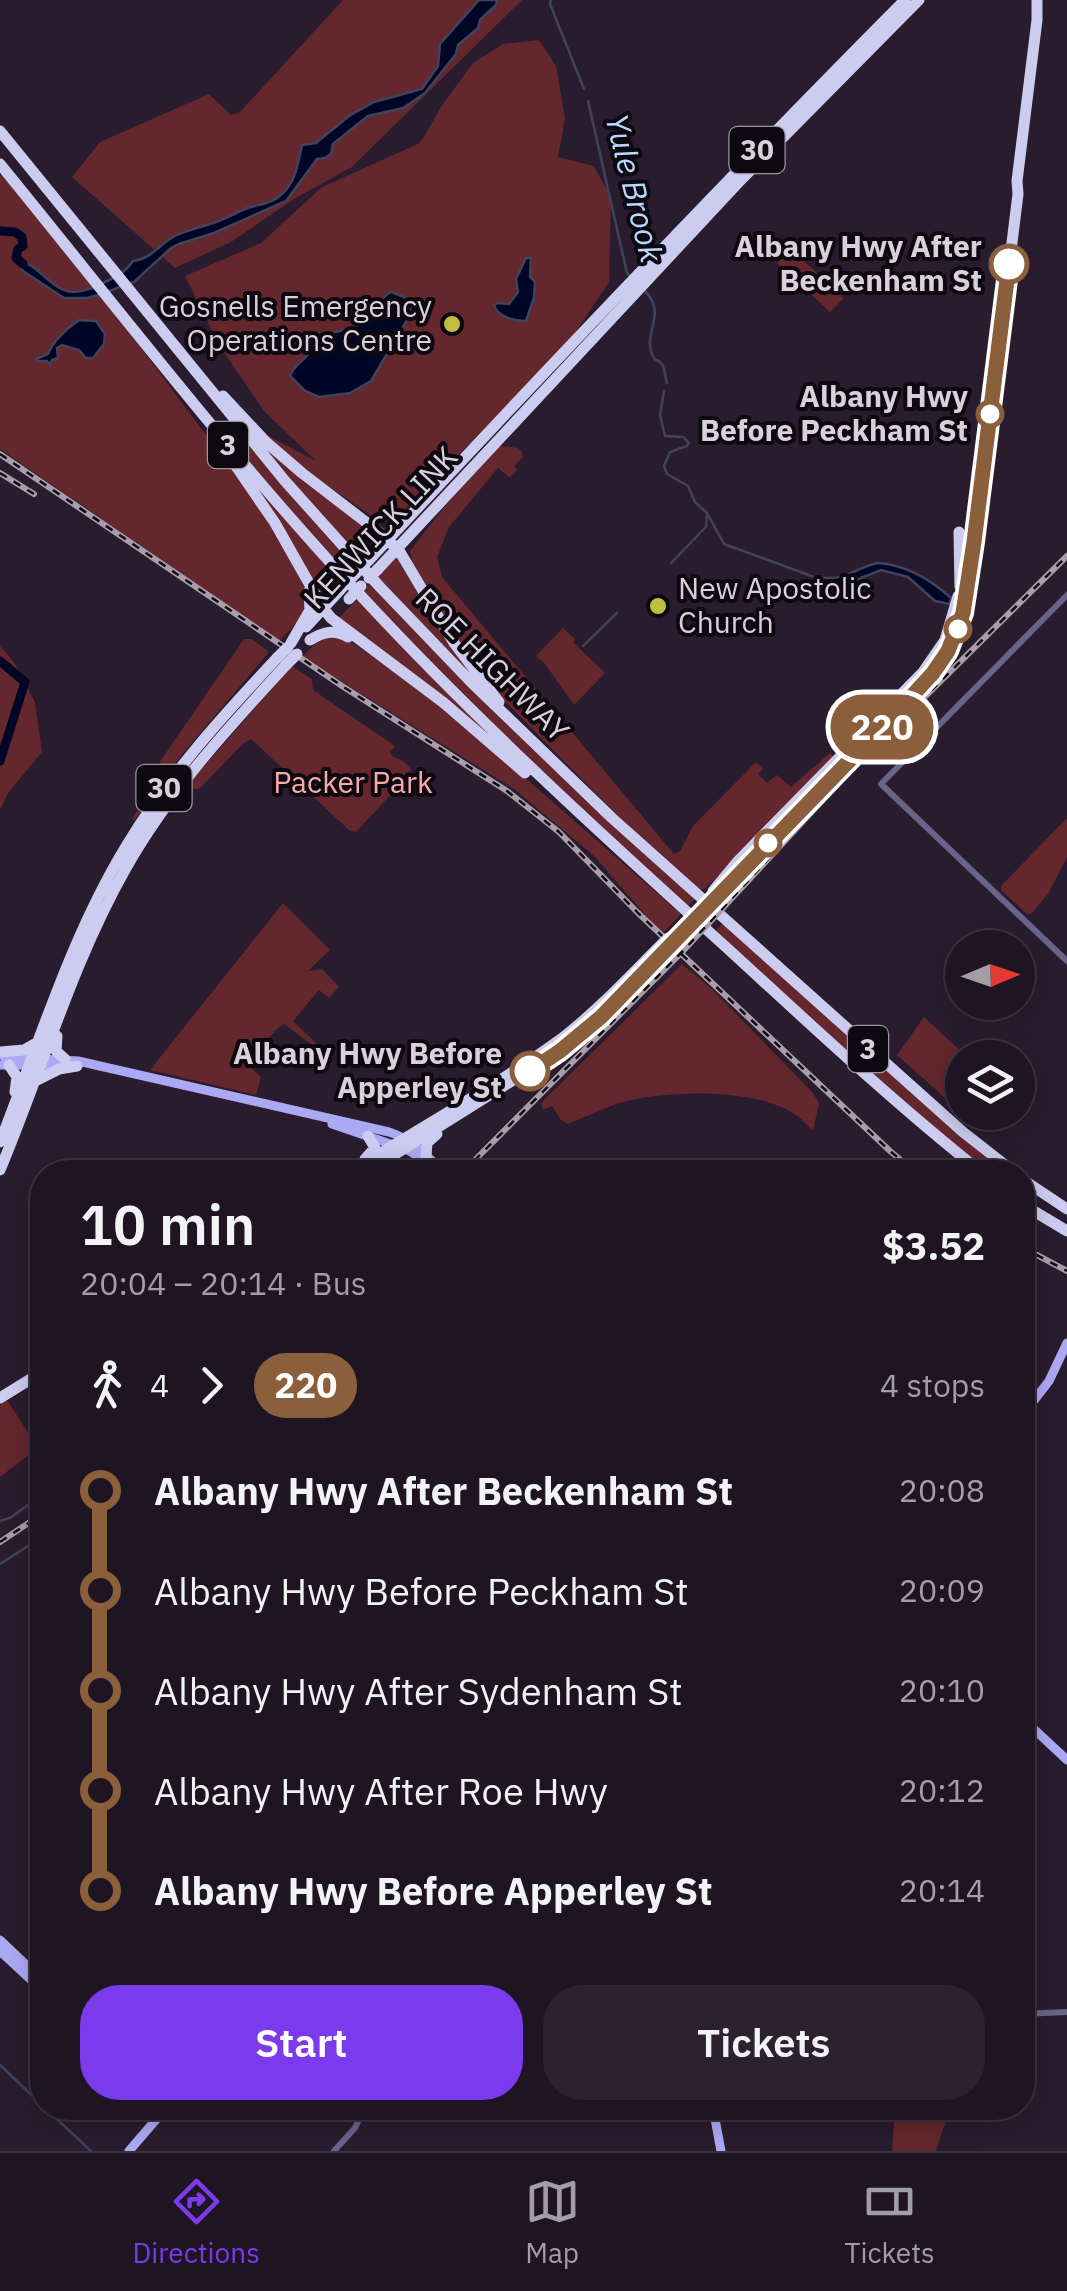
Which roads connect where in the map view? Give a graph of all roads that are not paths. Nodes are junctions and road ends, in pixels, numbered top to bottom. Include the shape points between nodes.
1 (906, 0) edge
2 (919, 0) edge
3 (1040, 0) edge
4 (856, 63) junction
5 (856, 81) dead end
6 (0, 131) edge
7 (0, 164) edge
8 (1017, 181) junction
9 (644, 276) junction
10 (632, 289) junction
11 (175, 346) junction
12 (160, 362) junction
13 (360, 518) junction
14 (398, 527) junction
15 (416, 528) junction
16 (959, 532) dead end
17 (392, 544) junction
18 (295, 560) junction
19 (408, 562) junction
20 (960, 587) junction
21 (1067, 595) edge
22 (327, 613) junction
23 (310, 640) junction
24 (292, 648) junction
25 (385, 660) junction
26 (281, 662) junction
27 (531, 741) junction
28 (591, 826) junction
29 (716, 893) junction
30 (660, 952) junction
31 (1067, 961) edge
32 (66, 998) junction
33 (40, 1040) junction
34 (64, 1059) junction
35 (2, 1060) edge
36 (37, 1061) junction
37 (80, 1065) junction
38 (35, 1081) junction
39 (268, 1106) junction
40 (454, 1118) junction
41 (368, 1136) junction
42 (2, 1138) edge
43 (404, 1144) junction
44 (426, 1156) junction
45 (362, 1160) edge
46 (372, 1160) edge
47 (381, 1160) edge
48 (422, 1160) edge
49 (429, 1160) edge
50 (967, 1160) edge
51 (998, 1160) edge
52 (0, 1170) edge
53 (1035, 1188) edge
54 (1067, 1209) edge
55 (1035, 1212) edge
56 (1067, 1231) edge
57 (1067, 1343) edge
58 (30, 1377) edge
59 (0, 1396) edge
60 (1035, 1398) edge
61 (1035, 1730) edge
62 (1067, 1760) edge
63 (0, 1940) edge
64 (0, 1952) edge
65 (30, 1969) edge
66 (30, 1979) edge
67 (1067, 2012) edge
68 (1035, 2013) edge
69 (156, 2120) edge
70 (359, 2120) edge
71 (715, 2120) edge
72 (129, 2151) edge
73 (334, 2151) edge
74 (721, 2151) edge

1 - 9 highway, KENWICK LINK / 30
2 - 4 highway, KENWICK LINK / 30
3 - 8 highway
4 - 5 highway
4 - 9 highway, KENWICK LINK / 30
6 - 11 highway, ROE HIGHWAY / 3
7 - 12 highway, ROE HIGHWAY / 3
8 - 20 highway
8 - 29 highway via 974,542 952,642 922,686
9 - 10 highway, KENWICK LINK / 30
10 - 14 highway, KENWICK LINK / 30
10 - 15 highway, KENWICK LINK / 30
11 - 13 highway via 266,442
11 - 27 highway, ROE HIGHWAY / 3 via 380,587
12 - 18 highway via 248,481
12 - 28 highway, ROE HIGHWAY / 3 via 374,610
13 - 14 highway
13 - 17 highway
14 - 17 highway, KENWICK LINK / 30
15 - 17 highway, KENWICK LINK / 30
15 - 19 highway
16 - 20 highway
17 - 19 highway
17 - 22 highway, KENWICK LINK / 30, bridge
18 - 22 highway
18 - 24 highway via 312,601
19 - 27 highway via 454,642
20 - 29 highway via 945,640 930,663
21 - 31 street via 881,784
22 - 23 highway, KENWICK LINK / 30
22 - 24 highway, KENWICK LINK / 30
22 - 25 highway
23 - 24 highway, KENWICK LINK / 30
23 - 25 highway via 339,633
24 - 26 highway, KENWICK LINK / 30, bridge
25 - 28 highway
26 - 32 highway, KENWICK LINK / 30 via 156,819 110,898
26 - 33 highway, KENWICK LINK / 30 via 183,761 123,851 73,952
27 - 51 highway, ROE HIGHWAY / 3
28 - 50 highway, ROE HIGHWAY / 3
29 - 30 highway, bridge
30 - 40 highway via 574,1040
30 - 43 highway via 562,1038
32 - 34 highway via 56,1044
32 - 36 highway, KENWICK LINK / 30
33 - 35 highway
33 - 36 highway, KENWICK LINK / 30
34 - 36 main road
34 - 37 main road
35 - 36 main road
35 - 42 highway via 18,1082
36 - 37 main road
36 - 38 highway, KENWICK LINK / 30
36 - 42 highway, KENWICK LINK / 30
37 - 38 highway
37 - 39 main road
38 - 52 highway, KENWICK LINK / 30
39 - 41 main road
39 - 43 main road via 396,1134
40 - 43 highway
40 - 44 highway via 428,1141
41 - 43 main road
41 - 45 highway via 374,1150
43 - 44 main road
43 - 46 highway
43 - 47 highway
43 - 48 main road
44 - 49 main road
53 - 54 highway
55 - 56 highway
57 - 60 main road
58 - 59 highway
61 - 62 main road
63 - 65 main road
64 - 66 main road
67 - 68 street
69 - 72 main road
70 - 73 street
71 - 74 main road

